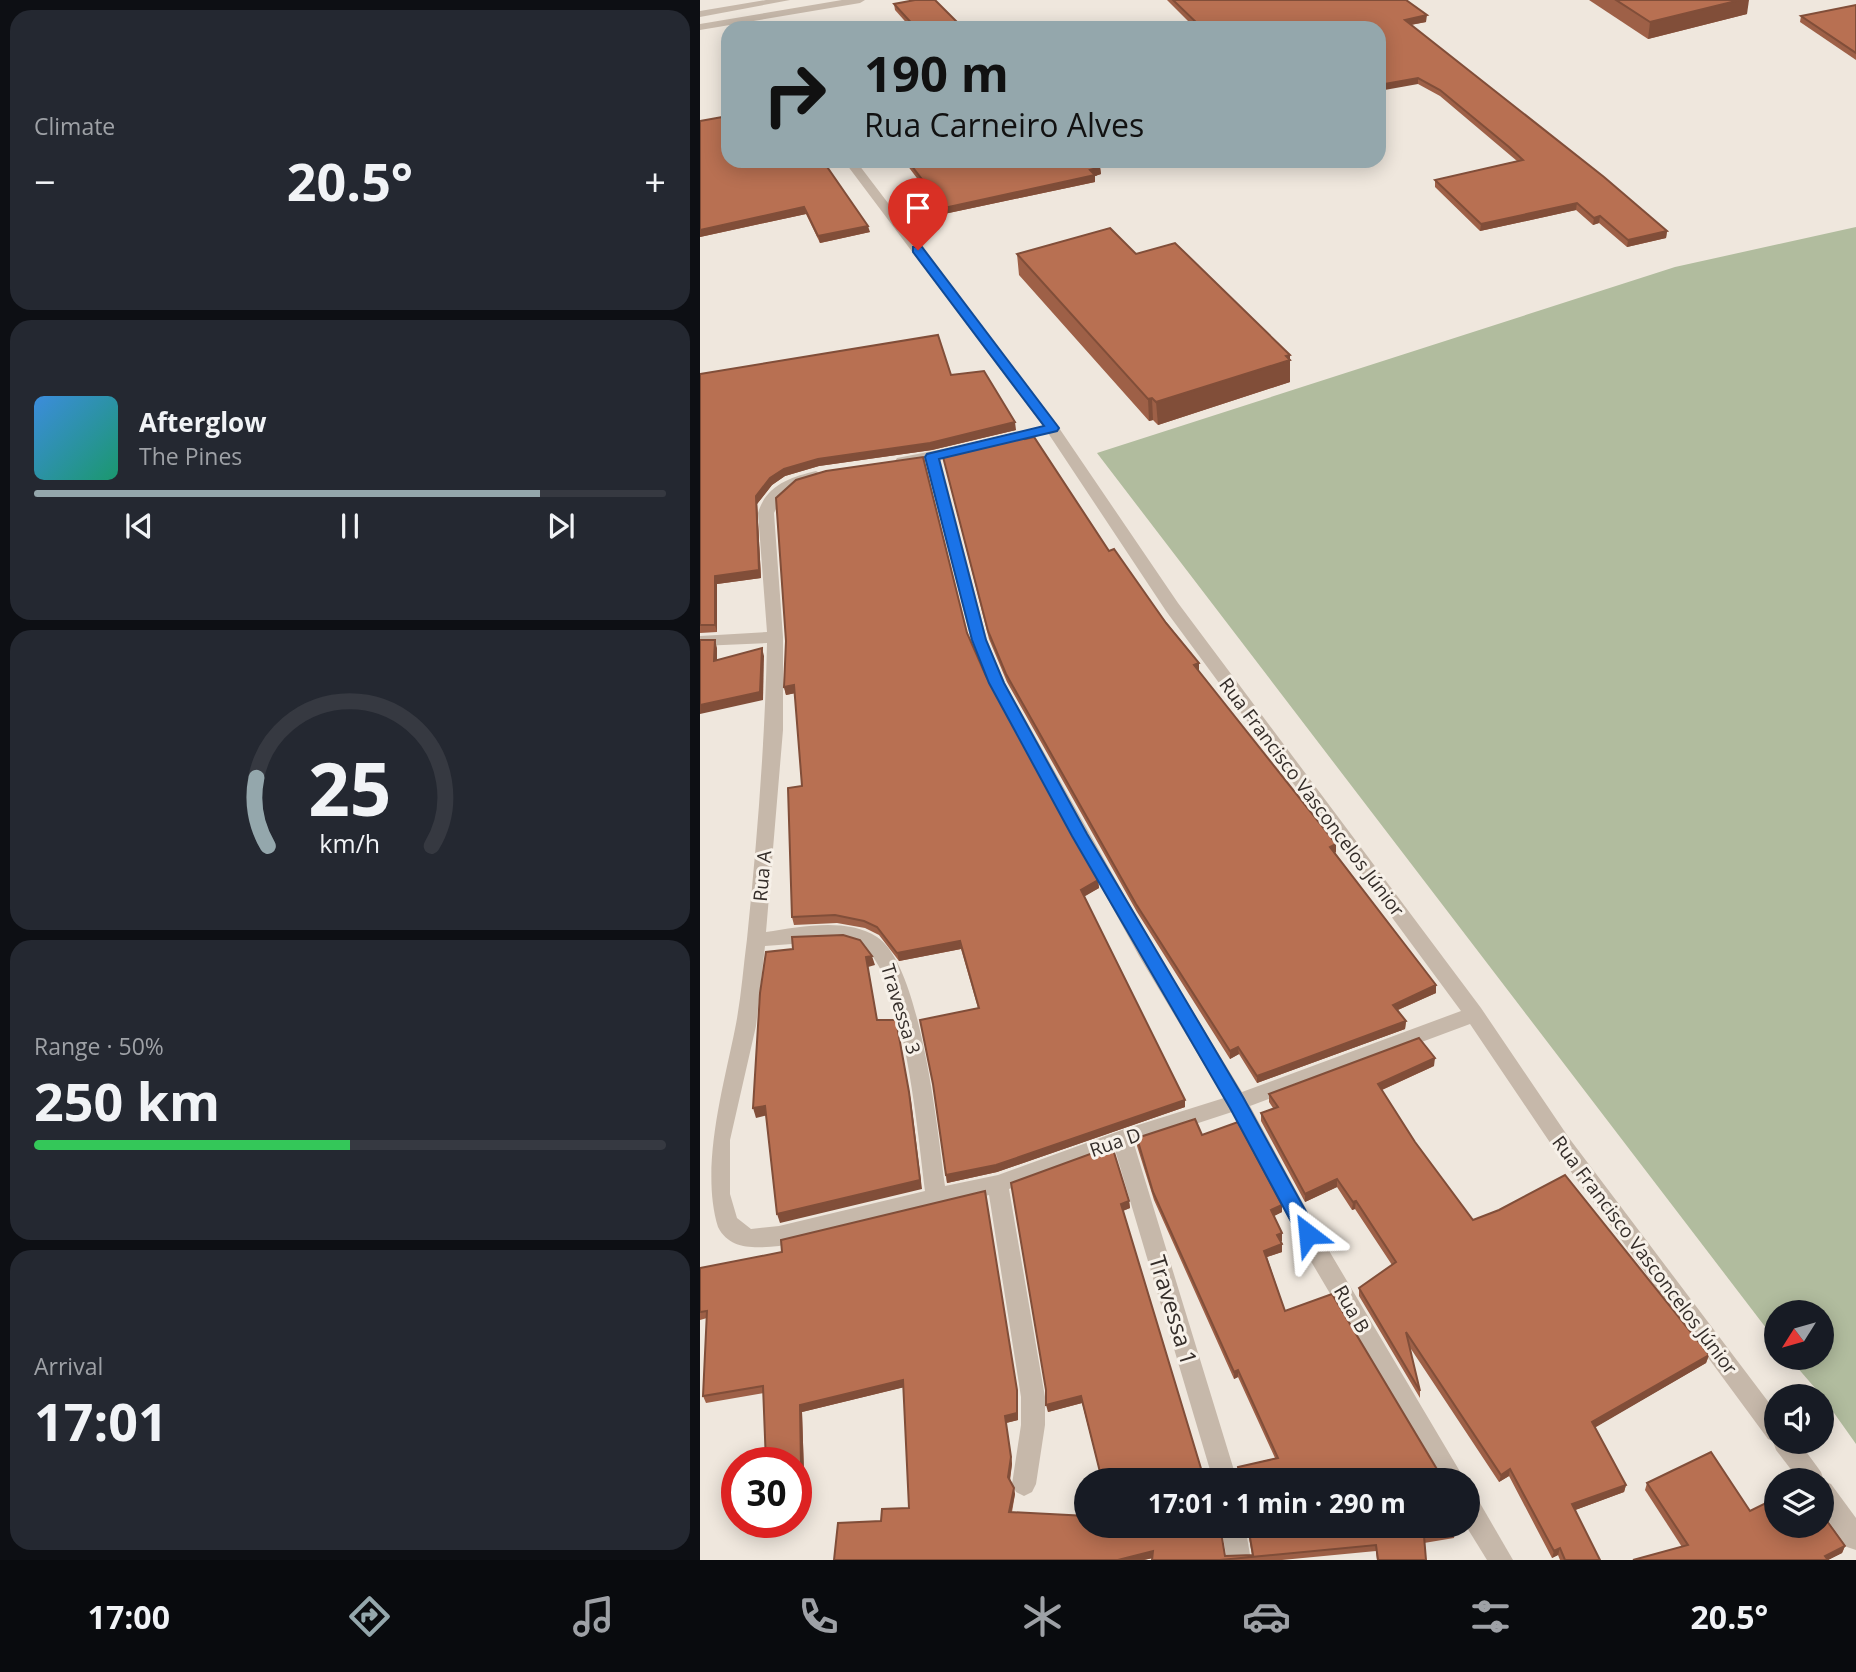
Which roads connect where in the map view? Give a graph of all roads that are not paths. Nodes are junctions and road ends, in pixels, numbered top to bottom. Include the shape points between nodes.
1 (785, 0) edge
2 (860, 0) edge
3 (735, 8) junction
4 (700, 14) edge
5 (744, 21) edge
6 (760, 21) edge
7 (721, 26) edge
8 (700, 27) edge
9 (855, 168) edge
10 (1052, 428) junction
11 (932, 457) junction
12 (883, 464) edge
13 (825, 472) edge
14 (775, 637) junction
15 (700, 641) edge
16 (756, 940) junction
17 (1474, 1014) junction
18 (1237, 1102) junction
19 (1122, 1139) junction
20 (998, 1184) junction
21 (936, 1197) junction
22 (747, 1239) joint
23 (1764, 1415) edge
24 (1793, 1454) edge
25 (1221, 1468) edge
26 (1446, 1468) edge
27 (1804, 1468) edge
28 (1024, 1483) dead end
29 (1834, 1508) edge
30 (1480, 1526) edge
31 (1235, 1538) edge
32 (1856, 1538) edge
33 (1239, 1560) edge
34 (1501, 1560) edge

1 - 3 street
2 - 6 street
3 - 4 street
3 - 5 street
7 - 8 street
9 - 10 street, Rua Francisco Vasconcelos Júnior
10 - 11 street
10 - 17 street, Rua Francisco Vasconcelos Júnior via 1172,607
11 - 12 street
11 - 18 street, Rua B via 979,640 997,683 1093,859
13 - 14 street, Rua A via 791,482 769,499 766,513
14 - 15 street
14 - 16 street, Rua A via 774,730
16 - 21 street, Travessa 3 via 856,936 884,954 920,1076
16 - 22 street, Rua A via 746,1026 720,1140 719,1194 728,1224
17 - 18 street, Rua D
17 - 23 street, Rua Francisco Vasconcelos Júnior via 1562,1144
18 - 19 street, Rua D
18 - 26 street, Rua B via 1320,1256
19 - 20 street, Rua D
19 - 25 street, Travessa 1
20 - 21 street, Rua D
20 - 28 street via 1033,1397
21 - 22 street, Rua D via 779,1237
24 - 27 street
29 - 32 street
30 - 34 street
31 - 33 street

